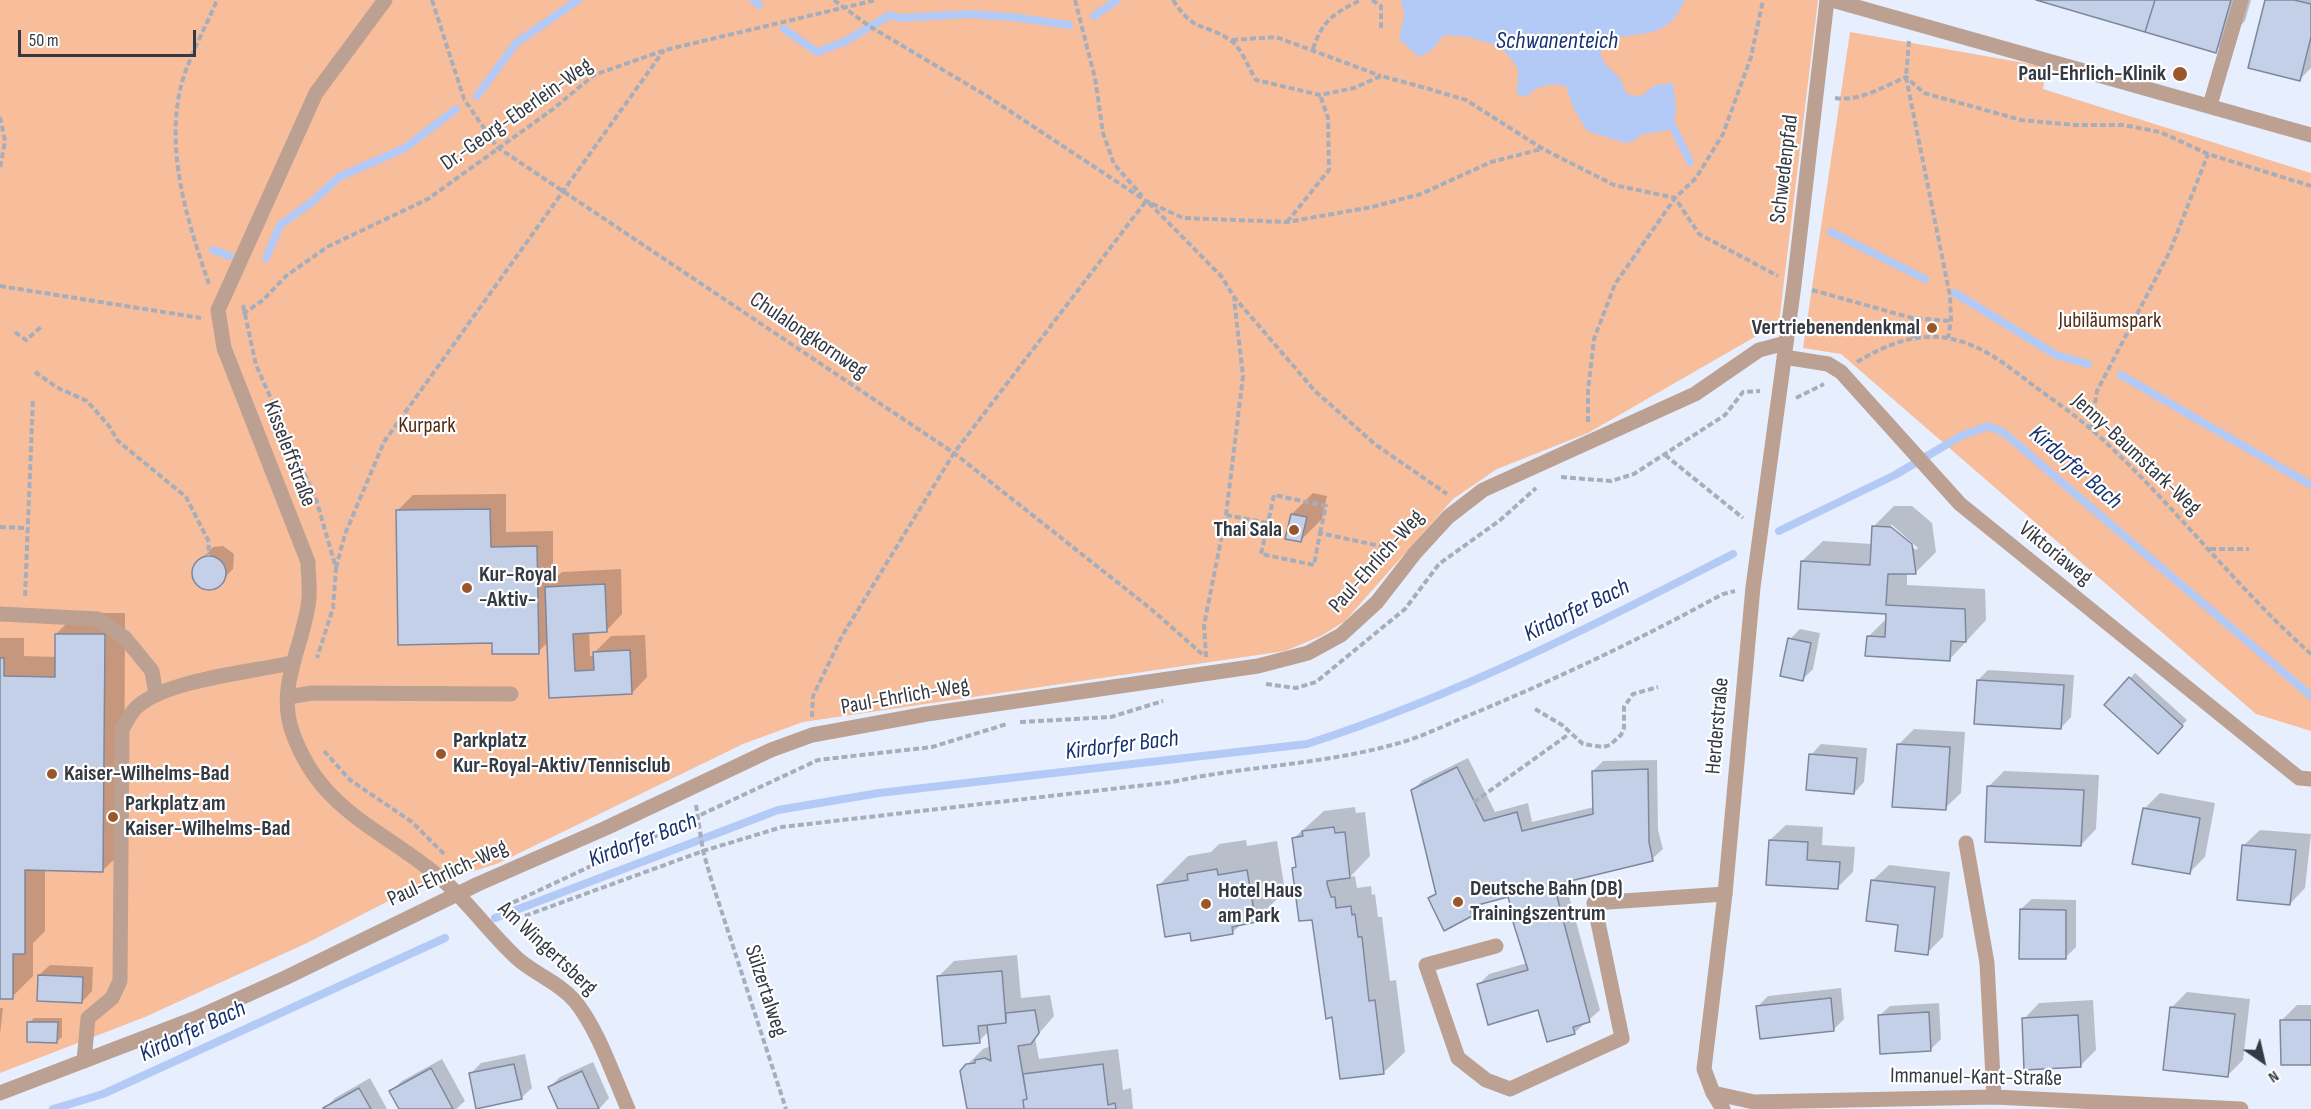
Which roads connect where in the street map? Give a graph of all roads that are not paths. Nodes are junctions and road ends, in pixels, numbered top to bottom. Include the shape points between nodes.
1 (385, 0) edge
2 (1827, 0) edge
3 (1832, 0) edge
4 (2241, 0) edge
5 (2210, 105) junction
6 (2311, 135) edge
7 (1785, 350) junction
8 (0, 614) edge
9 (291, 663) junction
10 (512, 694) dead end
11 (156, 695) junction
12 (288, 697) junction
13 (2311, 780) edge
14 (1966, 843) dead end
15 (456, 894) junction
16 (1725, 894) junction
17 (1496, 946) dead end
18 (84, 1061) junction
19 (0, 1093) edge
20 (1713, 1093) junction
21 (1994, 1097) junction
22 (628, 1109) edge
23 (1723, 1109) edge
24 (2241, 1109) edge

1 - 9 street, Kisseleffstraße via 316,93 218,310 224,348 308,561 309,598
2 - 7 street, Schwedenpfad
3 - 5 street
4 - 5 street
5 - 6 street
7 - 13 street, Viktoriaweg via 1841,372 1960,504 2299,778
7 - 15 street, Paul-Ehrlich-Weg via 1759,350 1695,394 1525,469 1462,504 1414,553 1362,618 1321,647 1258,666 1207,665 812,735 771,750
7 - 16 street, Herderstraße via 1754,587
8 - 11 street via 98,619 125,638 152,670
9 - 11 street via 184,685
9 - 12 street, Kisseleffstraße
10 - 12 street via 312,693
11 - 18 street via 136,706 122,729 120,981 112,998 88,1018
12 - 15 street, Kisseleffstraße via 292,730 318,779 344,809 443,880
14 - 21 street via 1987,963
15 - 18 street, Paul-Ehrlich-Weg via 285,978
15 - 22 street, Am Wingertsberg via 520,961 553,980 580,1008
16 - 17 street via 1594,903 1622,1038 1510,1089 1486,1080 1458,1058 1426,965
16 - 20 street, Herderstraße via 1704,1069
18 - 19 street, Paul-Ehrlich-Weg
20 - 21 street, Immanuel-Kant-Straße via 1754,1101
20 - 23 street, Herderstraße
21 - 24 street, Immanuel-Kant-Straße

